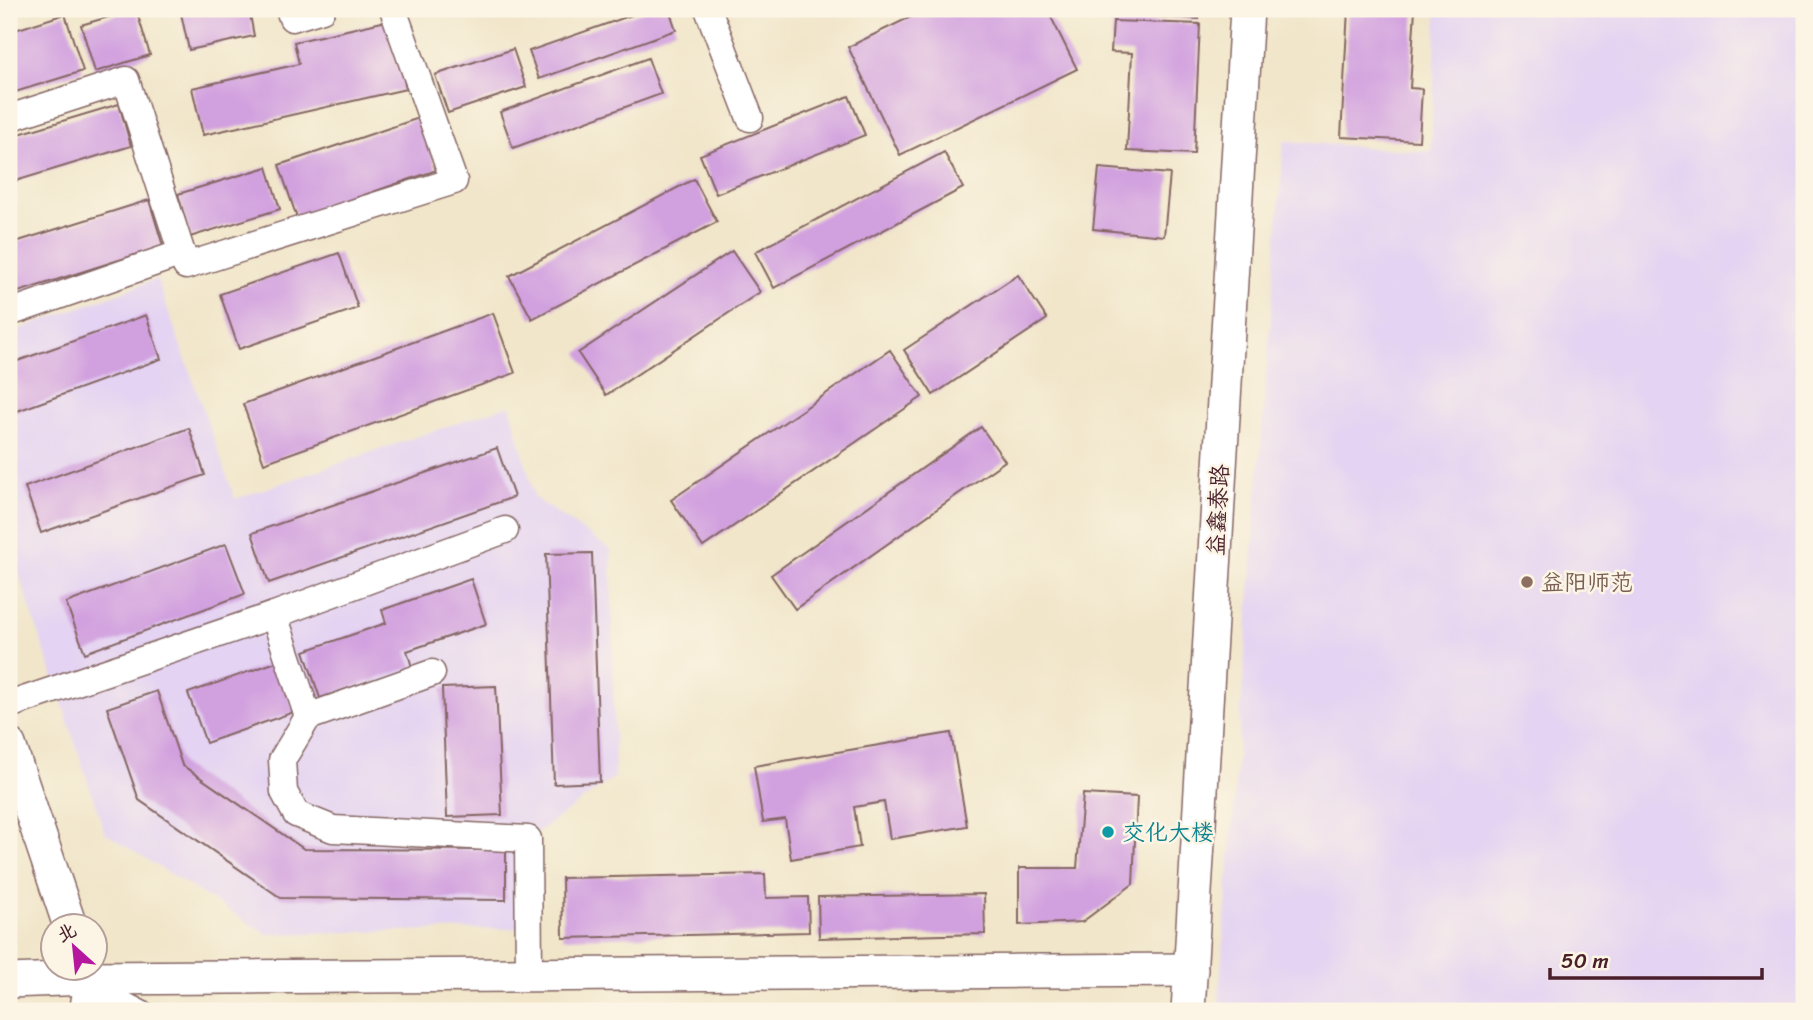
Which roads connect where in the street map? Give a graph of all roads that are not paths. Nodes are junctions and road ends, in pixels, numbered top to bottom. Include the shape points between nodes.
1 (289, 9) edge
2 (321, 9) edge
3 (393, 9) edge
4 (709, 9) edge
5 (1247, 9) edge
6 (9, 118) edge
7 (750, 118) dead end
8 (182, 253) junction
9 (9, 313) edge
10 (505, 530) dead end
11 (274, 615) junction
12 (432, 673) dead end
13 (9, 705) edge
14 (308, 717) junction
15 (9, 745) edge
16 (65, 912) edge
17 (1191, 970) junction
18 (108, 973) edge
19 (529, 975) junction
20 (38, 978) edge
21 (9, 981) edge
22 (85, 982) edge
23 (92, 982) edge
24 (101, 982) edge
25 (83, 1011) edge
26 (112, 1011) edge
27 (149, 1011) edge
28 (1188, 1011) edge

1 - 2 street via 292,18
3 - 8 street via 454,181 186,266
4 - 7 street
5 - 17 street, 益鑫泰路
6 - 8 street via 126,80
8 - 9 street
10 - 11 street
11 - 13 street
11 - 14 street
12 - 14 street
14 - 19 street via 282,760 284,792 296,814 333,829 528,839
15 - 16 street
17 - 19 street
17 - 28 street, 益鑫泰路
18 - 19 street
20 - 21 street
22 - 25 street
23 - 26 street
24 - 27 lane

